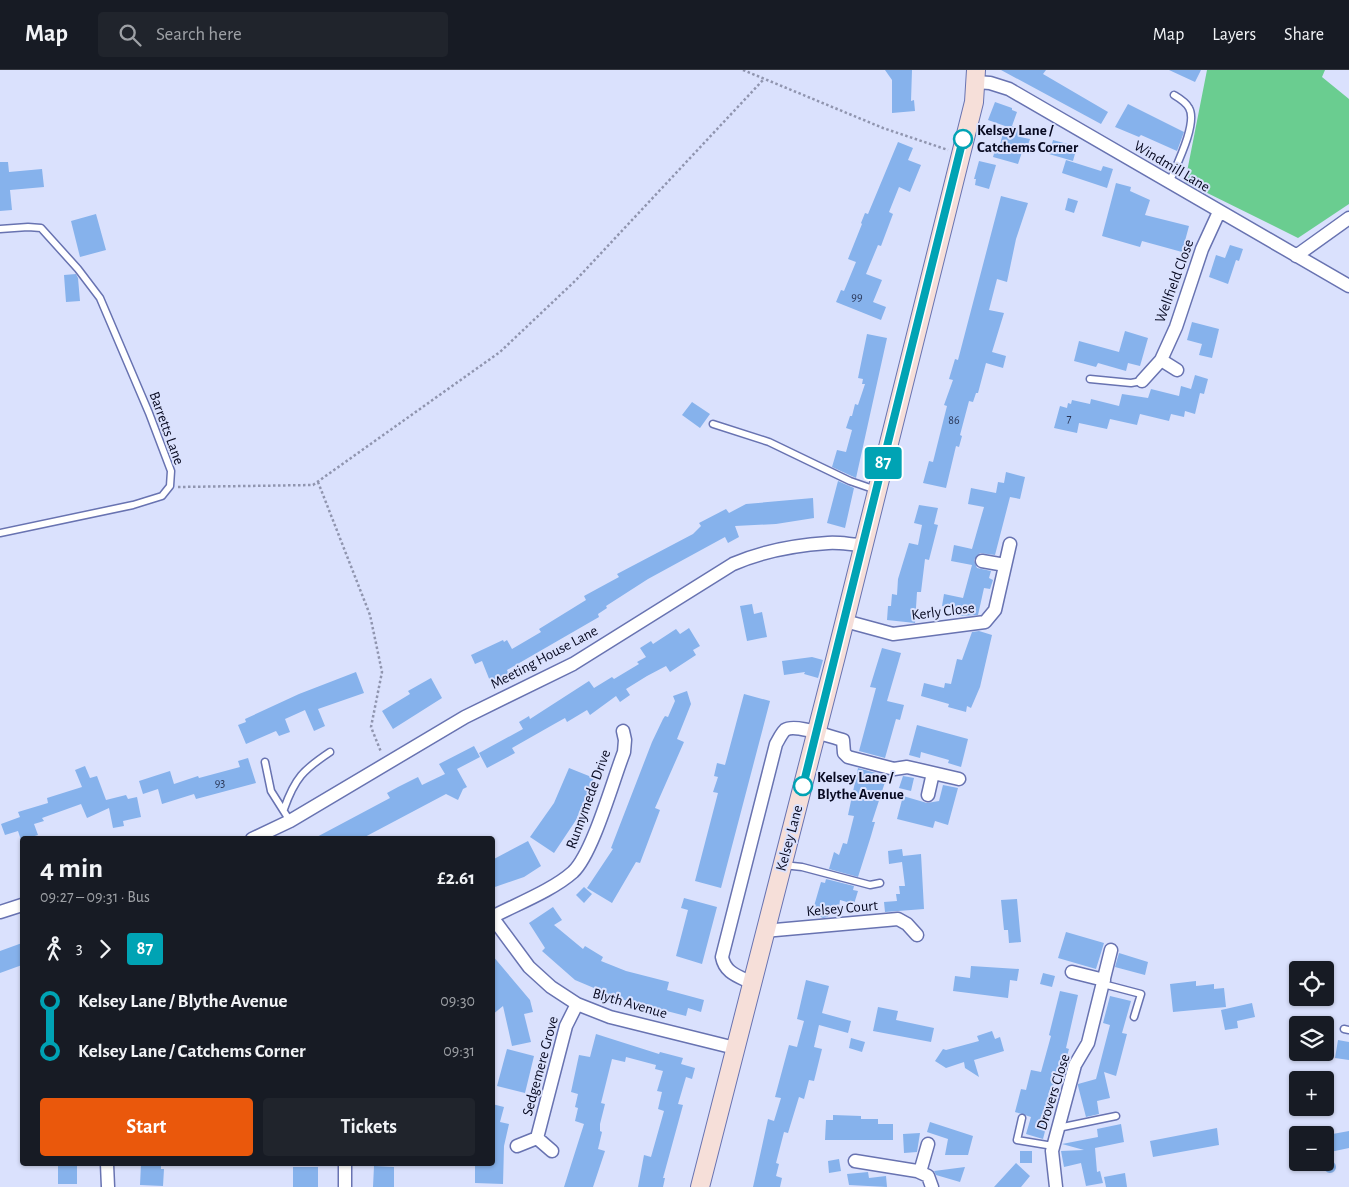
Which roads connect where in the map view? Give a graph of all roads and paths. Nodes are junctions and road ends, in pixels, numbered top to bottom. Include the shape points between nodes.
1 (743, 70) edge
2 (976, 76) edge
3 (764, 80) junction
4 (1174, 95) dead end
5 (959, 154) junction
6 (1169, 182) junction
7 (1219, 212) junction
8 (1349, 218) edge
9 (0, 229) edge
10 (1296, 256) junction
11 (1349, 286) edge
12 (1161, 360) junction
13 (1178, 370) dead end
14 (1090, 379) dead end
15 (1142, 381) joint
16 (713, 424) dead end
17 (318, 481) junction
18 (170, 486) junction
19 (877, 490) junction
20 (0, 533) edge
21 (1010, 544) dead end
22 (864, 545) junction
23 (982, 560) dead end
24 (1005, 564) junction
25 (844, 621) junction
26 (623, 731) dead end
27 (816, 733) junction
28 (330, 752) dead end
29 (265, 762) dead end
30 (385, 763) junction
31 (934, 773) junction
32 (959, 779) dead end
33 (928, 795) dead end
34 (287, 815) junction
35 (256, 836) edge
36 (782, 864) junction
37 (880, 884) dead end
38 (20, 906) edge
39 (0, 912) edge
40 (495, 915) edge
41 (495, 921) edge
42 (764, 931) junction
43 (917, 935) dead end
44 (1111, 950) dead end
45 (1072, 972) dead end
46 (1103, 982) junction
47 (752, 983) junction
48 (577, 1004) junction
49 (1134, 1017) dead end
50 (735, 1048) junction
51 (1116, 1116) dead end
52 (1022, 1118) dead end
53 (1057, 1128) junction
54 (537, 1138) junction
55 (928, 1144) dead end
56 (517, 1146) dead end
57 (1053, 1146) junction
58 (552, 1151) dead end
59 (855, 1160) dead end
60 (107, 1166) edge
61 (345, 1166) edge
62 (920, 1172) junction
63 (108, 1187) edge
64 (345, 1187) edge
65 (700, 1187) edge
66 (932, 1187) edge
67 (1056, 1187) edge

1 - 3 path
2 - 5 main road, Kelsey Lane via 974,102
2 - 6 street, Windmill Lane via 1008,89
3 - 5 path via 883,128
3 - 17 path via 575,281 500,352
4 - 6 lane via 1188,106 1192,116
5 - 19 main road, Kelsey Lane
6 - 7 street, Windmill Lane
7 - 10 street, Windmill Lane
7 - 12 street, Wellfield Close
8 - 10 street
9 - 18 lane, Barretts Lane via 41,228 100,298 171,471
10 - 11 street, Windmill Lane
12 - 13 street
12 - 15 street, Wellfield Close
14 - 15 lane
16 - 19 lane via 769,442 850,481
17 - 18 path via 313,485
17 - 30 path via 370,615 382,672 370,727
18 - 20 lane, Barretts Lane via 162,496 133,505
19 - 22 main road, Kelsey Lane
21 - 24 street, Kerly Close
22 - 25 main road, Kelsey Lane
22 - 30 street, Meeting House Lane via 830,543 809,546 762,553 733,564 573,664 465,717
23 - 24 street
24 - 25 street, Kerly Close via 995,610 985,622 893,634
25 - 27 main road, Kelsey Lane
26 - 40 street, Runnymede Drive via 624,752 589,847 579,865 561,880
27 - 31 street via 843,740 844,753 848,757 894,769 907,767
27 - 36 main road, Kelsey Lane
27 - 47 street via 796,727 787,729 776,744 722,957 729,972
28 - 34 lane via 298,777
29 - 34 lane via 271,790
30 - 34 street, Meeting House Lane
31 - 32 street
31 - 33 street
34 - 35 street, Meeting House Lane
36 - 37 lane
36 - 42 main road, Kelsey Lane
38 - 39 street
41 - 48 street, Blyth Avenue via 529,967
42 - 43 street, Kelsey Court via 898,919
42 - 47 main road, Kelsey Lane
44 - 46 street, Drovers Close
45 - 46 street
46 - 49 lane via 1142,994
46 - 53 street, Drovers Close via 1088,1043 1075,1065
47 - 50 main road, Kelsey Lane
48 - 50 street, Blyth Avenue via 610,1016
48 - 54 street, Sedgemere Grove via 566,1026
50 - 65 main road, Kelsey Lane
51 - 53 lane
52 - 57 lane via 1017,1140
53 - 57 street, Drovers Close
54 - 56 street, Sedgemere Grove
54 - 58 street, Sedgemere Grove
55 - 62 street
57 - 67 street, Drovers Close
59 - 62 street
60 - 63 street
61 - 64 street
62 - 66 street via 928,1176

